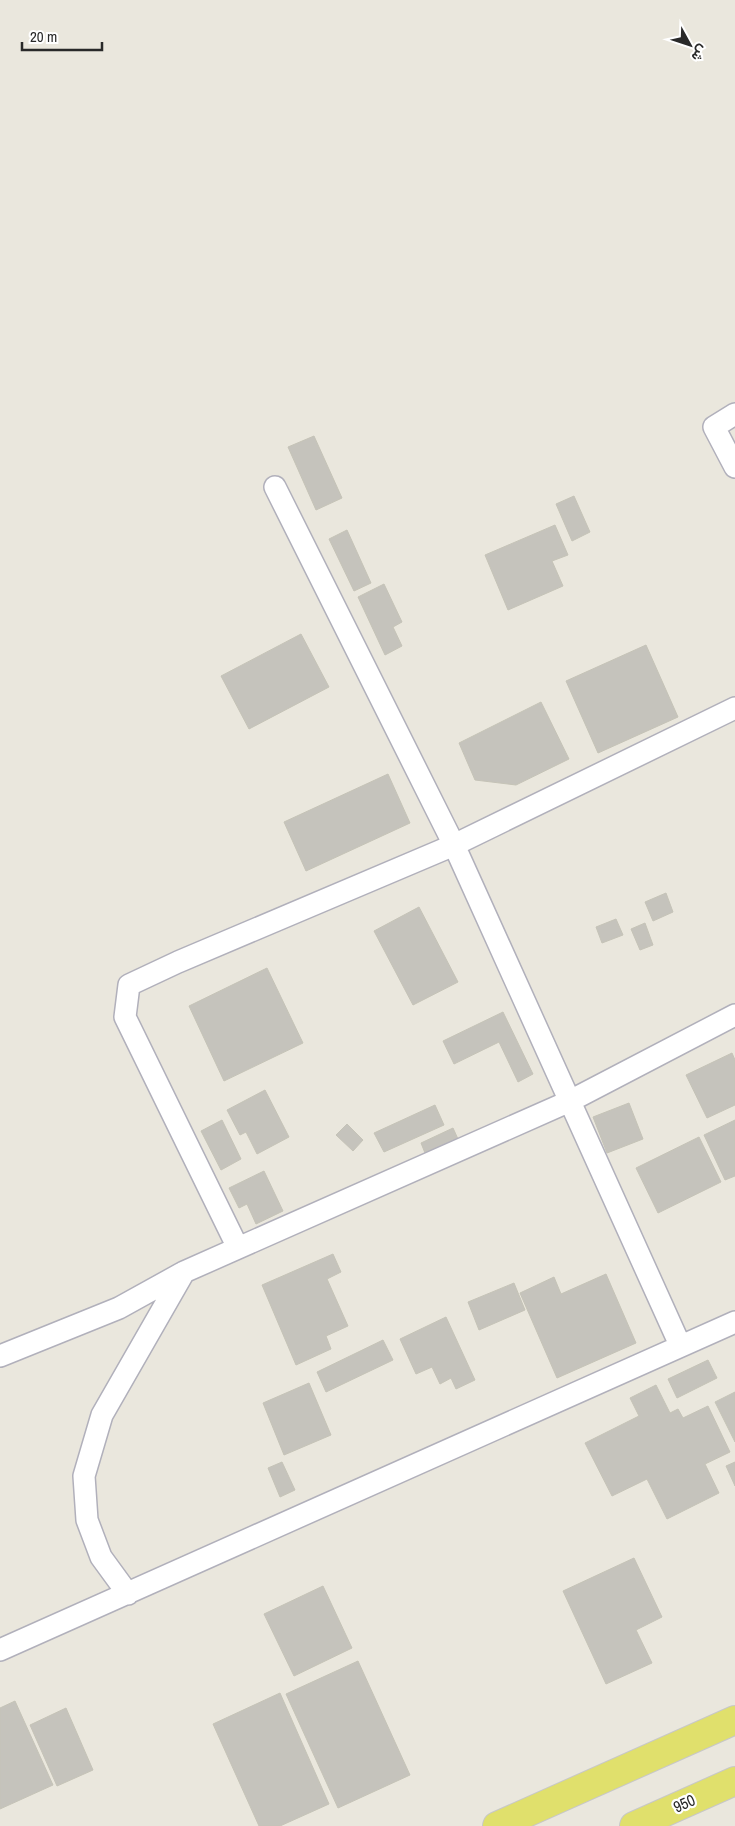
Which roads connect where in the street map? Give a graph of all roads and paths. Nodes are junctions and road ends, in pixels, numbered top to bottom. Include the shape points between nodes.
1 (735, 414) edge
2 (735, 467) edge
3 (275, 487) dead end
4 (735, 708) edge
5 (454, 845) junction
6 (735, 1015) edge
7 (570, 1101) junction
8 (238, 1248) junction
9 (184, 1272) junction
10 (735, 1322) edge
11 (680, 1345) junction
12 (0, 1356) edge
13 (128, 1594) junction
14 (0, 1650) edge
15 (735, 1720) edge
16 (735, 1781) edge
17 (497, 1826) edge
18 (634, 1826) edge

1 - 2 street via 714,427
3 - 5 street
4 - 5 street
5 - 7 street
5 - 8 street via 128,985 125,1017
6 - 7 street
7 - 8 street
7 - 11 street
8 - 9 street
9 - 12 street via 119,1308
9 - 13 street via 102,1415 84,1476 87,1520 101,1557
10 - 11 street
11 - 13 street
13 - 14 street
15 - 17 main road
16 - 18 main road, 950 / 950

